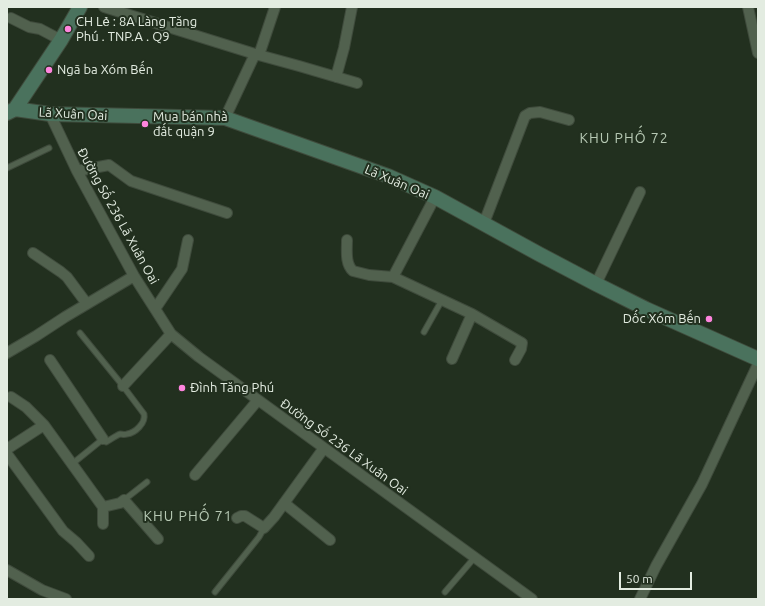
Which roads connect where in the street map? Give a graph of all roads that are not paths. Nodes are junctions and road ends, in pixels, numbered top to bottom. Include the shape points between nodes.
1 (80, 7) edge
2 (104, 7) edge
3 (275, 7) edge
4 (352, 7) edge
5 (748, 7) edge
6 (11, 18) dead end
7 (755, 19) edge
8 (62, 40) junction
9 (758, 53) edge
10 (257, 55) junction
11 (336, 77) junction
12 (357, 83) dead end
13 (11, 111) edge
14 (50, 114) junction
15 (224, 118) junction
16 (569, 120) dead end
17 (49, 148) dead end
18 (7, 168) edge
19 (76, 171) junction
20 (640, 192) dead end
21 (435, 197) junction
22 (227, 213) dead end
23 (484, 223) junction
24 (188, 240) dead end
25 (347, 240) dead end
26 (33, 253) dead end
27 (134, 276) junction
28 (393, 277) junction
29 (596, 284) junction
30 (442, 300) junction
31 (87, 304) junction
32 (156, 309) junction
33 (472, 314) junction
34 (424, 332) dead end
35 (80, 333) dead end
36 (171, 334) junction
37 (7, 353) edge
38 (452, 359) dead end
39 (50, 360) dead end
40 (516, 360) dead end
41 (758, 360) edge
42 (758, 364) edge
43 (123, 386) junction
44 (11, 397) dead end
45 (258, 400) junction
46 (44, 425) junction
47 (103, 439) junction
48 (324, 448) junction
49 (7, 449) edge
50 (7, 454) edge
51 (72, 464) junction
52 (195, 475) dead end
53 (147, 482) dead end
54 (124, 500) junction
55 (284, 503) junction
56 (104, 507) junction
57 (237, 518) dead end
58 (103, 524) dead end
59 (264, 528) junction
60 (158, 539) dead end
61 (330, 540) dead end
62 (89, 556) dead end
63 (475, 557) junction
64 (7, 570) edge
65 (215, 592) dead end
66 (445, 592) dead end
67 (66, 599) edge
68 (532, 599) edge
69 (640, 599) edge

1 - 8 main road
2 - 10 street
3 - 10 street
4 - 11 street
5 - 7 street
6 - 8 street
7 - 9 street
8 - 13 main road
10 - 11 street
10 - 15 street
11 - 12 street
13 - 14 main road, Lã Xuân Oai
14 - 15 main road, Lã Xuân Oai
14 - 19 street, Đường Số 236 Lã Xuân Oai
15 - 21 main road, Lã Xuân Oai via 388,176
16 - 23 street via 540,112 525,116
17 - 18 lane
19 - 22 street via 109,165 131,181
19 - 27 street, Đường Số 236 Lã Xuân Oai
20 - 29 street
21 - 23 main road, Lã Xuân Oai
21 - 28 street
23 - 29 main road, Lã Xuân Oai
24 - 32 street via 182,270
25 - 28 street via 348,264 353,271
26 - 31 street via 61,272
27 - 31 street
27 - 32 street, Đường Số 236 Lã Xuân Oai
28 - 30 street
29 - 41 main road, Lã Xuân Oai
30 - 33 street
30 - 34 lane
31 - 37 street
32 - 36 street, Đường Số 236 Lã Xuân Oai
33 - 38 street
33 - 40 street via 521,342 522,346
35 - 43 lane
36 - 43 street
36 - 45 street, Đường Số 236 Lã Xuân Oai
39 - 47 street
42 - 69 street via 702,484
43 - 47 lane via 144,414 144,422 135,431 106,442
44 - 46 street via 26,407
45 - 48 street, Đường Số 236 Lã Xuân Oai
45 - 52 street
46 - 49 street
46 - 51 street
47 - 51 lane
48 - 55 street
48 - 63 street, Đường Số 236 Lã Xuân Oai
50 - 62 street via 62,530
51 - 56 street
53 - 54 lane
54 - 56 street
54 - 60 street
55 - 59 street
55 - 61 street
56 - 58 street
57 - 59 street via 245,516
59 - 65 lane
63 - 66 lane
63 - 68 street, Đường Số 236 Lã Xuân Oai
64 - 67 street via 42,590

